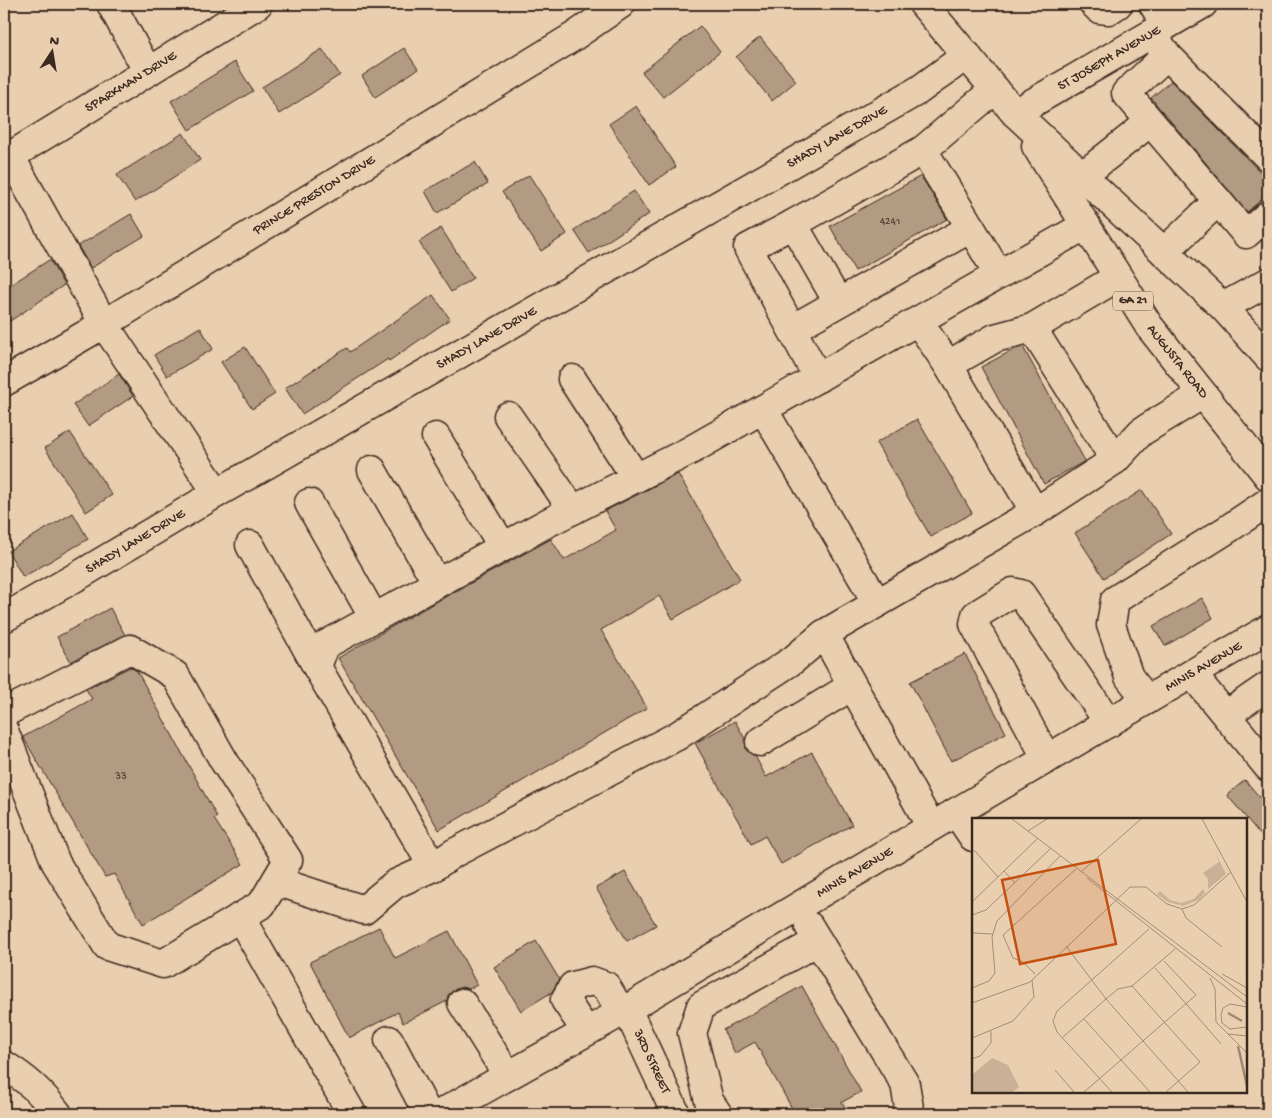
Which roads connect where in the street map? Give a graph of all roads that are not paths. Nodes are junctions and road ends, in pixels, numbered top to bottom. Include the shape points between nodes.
1 (111, 4) edge
2 (258, 4) edge
3 (622, 4) edge
4 (923, 4) edge
5 (1203, 4) edge
6 (1159, 30) edge
7 (967, 55) junction
8 (148, 72) junction
9 (995, 89) junction
10 (1015, 113) junction
11 (1150, 122) junction
12 (923, 150) junction
13 (1268, 157) edge
14 (7, 158) edge
15 (1082, 176) junction
16 (1218, 201) junction
17 (1268, 215) edge
18 (793, 224) junction
19 (1086, 226) junction
20 (971, 228) junction
21 (1164, 252) junction
22 (999, 275) junction
23 (1118, 277) junction
24 (1268, 282) edge
25 (838, 302) junction
26 (1223, 307) junction
27 (918, 321) junction
28 (104, 324) junction
29 (1032, 328) junction
30 (792, 329) junction
31 (1268, 358) edge
32 (948, 365) junction
33 (818, 378) junction
34 (572, 379) dead end
35 (4, 382) edge
36 (1203, 394) junction
37 (763, 408) junction
38 (508, 416) dead end
39 (436, 437) dead end
40 (1115, 460) junction
41 (372, 470) dead end
42 (1268, 476) edge
43 (636, 478) junction
44 (217, 493) junction
45 (1268, 502) edge
46 (309, 503) dead end
47 (573, 510) junction
48 (1035, 512) junction
49 (250, 545) dead end
50 (503, 547) junction
51 (437, 584) junction
52 (877, 603) junction
53 (4, 618) edge
54 (374, 618) junction
55 (824, 634) junction
56 (1265, 637) edge
57 (317, 667) junction
58 (1192, 674) junction
59 (852, 686) junction
60 (1268, 686) edge
61 (1147, 700) junction
62 (4, 713) edge
63 (1226, 715) junction
64 (1109, 723) junction
65 (4, 731) edge
66 (760, 742) dead end
67 (1047, 759) junction
68 (1268, 767) edge
69 (956, 812) junction
70 (931, 827) junction
71 (972, 836) edge
72 (433, 867) junction
73 (276, 881) junction
74 (798, 907) junction
75 (240, 917) junction
76 (818, 941) junction
77 (462, 1003) dead end
78 (624, 1010) junction
79 (586, 1031) junction
80 (389, 1040) dead end
81 (4, 1065) edge
82 (508, 1076) junction
83 (58, 1114) edge
84 (352, 1114) edge
85 (428, 1114) edge
86 (440, 1114) edge
87 (676, 1114) edge
88 (718, 1114) edge
89 (910, 1114) edge

1 - 8 main road
2 - 8 main road, SPARKMAN DRIVE
3 - 28 main road, PRINCE PRESTON DRIVE
4 - 7 main road, AUGUSTA ROAD / GA 21
5 - 6 main road, ST JOSEPH AVENUE
6 - 10 main road, ST JOSEPH AVENUE
6 - 11 main road via 1126,93
6 - 13 main road
7 - 9 main road, AUGUSTA ROAD / GA 21
7 - 44 main road, SHADY LANE DRIVE via 919,90
8 - 14 main road, SPARKMAN DRIVE
9 - 10 main road, AUGUSTA ROAD / GA 21
9 - 12 main road
10 - 15 main road, AUGUSTA ROAD / GA 21
10 - 19 main road, AUGUSTA ROAD / GA 21
11 - 15 main road
11 - 16 main road
12 - 18 main road
12 - 20 main road
14 - 28 main road
15 - 21 main road, AUGUSTA ROAD / GA 21
16 - 17 main road via 1246,234
16 - 21 main road
18 - 25 main road
18 - 30 main road via 748,248
19 - 22 main road
19 - 23 main road, AUGUSTA ROAD / GA 21
20 - 22 main road
20 - 25 main road
21 - 26 main road, AUGUSTA ROAD / GA 21
22 - 27 main road
23 - 29 main road
23 - 36 main road, AUGUSTA ROAD / GA 21 via 1149,326
24 - 26 main road
25 - 30 main road
26 - 31 main road, AUGUSTA ROAD / GA 21
27 - 32 main road
27 - 33 main road
28 - 35 main road, PRINCE PRESTON DRIVE
28 - 44 main road
29 - 32 main road via 995,338
29 - 40 main road
30 - 33 main road
32 - 48 main road
33 - 37 main road
34 - 43 main road
36 - 40 main road via 1141,432
36 - 42 main road, AUGUSTA ROAD / GA 21
37 - 43 main road
37 - 52 main road
38 - 47 main road
39 - 50 main road
40 - 48 main road
41 - 51 main road
43 - 47 main road
44 - 53 main road, SHADY LANE DRIVE
45 - 61 main road via 1115,600 1111,625 1129,677
46 - 54 main road
47 - 50 main road
48 - 52 main road
49 - 57 main road
50 - 51 main road
51 - 54 main road
52 - 55 main road
54 - 57 main road via 325,645
55 - 59 main road
55 - 72 main road via 793,660 676,736
56 - 58 main road, MINIS AVENUE
57 - 72 main road
58 - 61 main road, MINIS AVENUE
58 - 63 main road
59 - 66 main road
59 - 70 main road
60 - 63 main road
61 - 64 main road, MINIS AVENUE
62 - 73 main road via 130,649 175,674 224,761 288,860
63 - 68 main road
64 - 67 main road, MINIS AVENUE
64 - 67 main road via 1021,594 1013,592 976,615 974,624
65 - 75 main road via 56,862 107,946 163,964
67 - 69 main road, MINIS AVENUE
69 - 70 main road, MINIS AVENUE
69 - 71 main road
70 - 74 main road, MINIS AVENUE
72 - 73 main road via 394,884 364,910
73 - 75 main road via 262,904
74 - 76 main road
74 - 78 main road, MINIS AVENUE
75 - 84 main road
76 - 88 main road via 701,1006 692,1033 710,1101
76 - 89 main road via 905,1084
77 - 82 main road
78 - 79 main road, MINIS AVENUE
78 - 79 main road, 3RD STREET via 606,986 592,981 573,986 565,1000
78 - 87 main road, 3RD STREET
79 - 82 main road, MINIS AVENUE
80 - 85 main road
81 - 83 main road via 42,1093
82 - 86 main road, MINIS AVENUE

